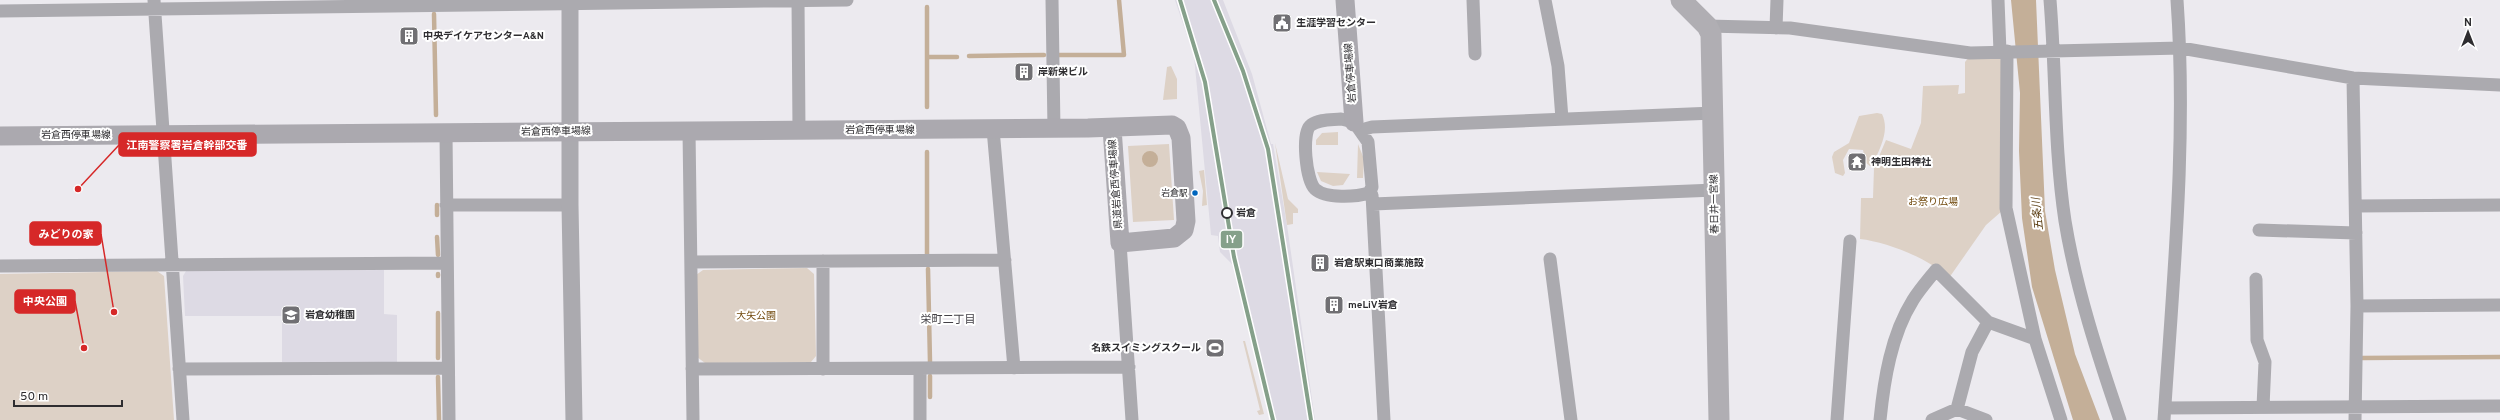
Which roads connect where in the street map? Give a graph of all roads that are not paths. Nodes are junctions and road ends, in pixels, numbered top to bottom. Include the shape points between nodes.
1 (798, 0) edge
2 (847, 0) edge
3 (1052, 0) edge
4 (1345, 0) edge
5 (1473, 0) edge
6 (1545, 0) edge
7 (1681, 0) edge
8 (1777, 0) edge
9 (1998, 0) edge
10 (2050, 0) edge
11 (2177, 0) edge
12 (687, 1) edge
13 (570, 2) edge
14 (154, 5) edge
15 (0, 11) edge
16 (1707, 26) junction
17 (1776, 28) junction
18 (2181, 48) junction
19 (2054, 50) junction
20 (2004, 51) junction
21 (1475, 54) dead end
22 (2353, 78) junction
23 (2500, 85) edge
24 (1714, 113) junction
25 (1562, 119) junction
26 (1358, 126) junction
27 (1112, 128) junction
28 (993, 129) junction
29 (1054, 129) junction
30 (799, 130) junction
31 (689, 131) junction
32 (570, 132) junction
33 (446, 133) junction
34 (163, 135) junction
35 (0, 136) edge
36 (1371, 190) junction
37 (1715, 190) junction
38 (1373, 204) junction
39 (446, 205) junction
40 (570, 205) junction
41 (2356, 206) junction
42 (2500, 206) edge
43 (2259, 230) dead end
44 (2356, 233) junction
45 (1850, 240) dead end
46 (1120, 243) junction
47 (1550, 259) dead end
48 (1005, 260) junction
49 (823, 261) junction
50 (691, 262) junction
51 (447, 264) junction
52 (0, 266) edge
53 (172, 266) junction
54 (2256, 279) dead end
55 (2500, 305) edge
56 (2357, 306) junction
57 (1988, 322) junction
58 (2035, 339) junction
59 (1129, 367) junction
60 (448, 368) junction
61 (920, 368) junction
62 (1014, 368) junction
63 (179, 369) junction
64 (692, 369) junction
65 (823, 369) junction
66 (2500, 406) edge
67 (2263, 407) junction
68 (1957, 409) junction
69 (2165, 414) edge
70 (2355, 414) edge
71 (183, 420) edge
72 (448, 420) edge
73 (574, 420) edge
74 (693, 420) edge
75 (920, 420) edge
76 (1132, 420) edge
77 (1384, 420) edge
78 (1571, 420) edge
79 (1719, 420) edge
80 (1837, 420) edge
81 (1880, 420) edge
82 (1932, 420) edge
83 (1986, 420) edge
84 (2061, 420) edge
85 (2120, 420) edge

1 - 2 street
1 - 12 street
1 - 30 street
3 - 29 street
4 - 26 main road, 岩倉停車場線
5 - 21 street
6 - 25 street via 1558,66
7 - 16 main road
8 - 17 street
9 - 20 street
10 - 19 street
11 - 18 street
12 - 13 street
13 - 14 street
13 - 32 street
14 - 15 street
14 - 34 street
16 - 17 street
16 - 24 main road, 春日井一宮線 via 1711,34
17 - 20 street via 1970,53
18 - 19 street
18 - 22 street
18 - 69 street via 2181,137
19 - 20 street
19 - 85 street via 2065,222 2093,339
20 - 58 street via 2006,208
22 - 23 street
22 - 41 street
24 - 25 street
24 - 37 main road, 春日井一宮線
25 - 26 street
26 - 36 street via 1368,142
26 - 36 street via 1341,119 1321,120 1310,125 1306,137 1308,176 1316,190 1325,194 1364,195
27 - 29 main road, 岩倉西停車場線
27 - 46 main road, 県道岩倉西停車場線
27 - 46 main road, 県道岩倉西停車場線 via 1172,126 1177,128 1181,138 1186,221 1184,230 1174,238
28 - 29 main road, 岩倉西停車場線
28 - 30 main road, 岩倉西停車場線
28 - 48 street
30 - 31 main road, 岩倉西停車場線
31 - 32 main road, 岩倉西停車場線
31 - 50 street
32 - 33 main road, 岩倉西停車場線
32 - 40 street
33 - 34 main road, 岩倉西停車場線
33 - 39 street
34 - 35 main road, 岩倉西停車場線
34 - 53 street
36 - 38 street
37 - 38 street
37 - 79 main road, 春日井一宮線
38 - 77 street
39 - 40 street
39 - 51 street
40 - 73 street
41 - 42 street
41 - 44 street
43 - 44 street
44 - 56 street
45 - 80 street
46 - 59 street
47 - 78 street
48 - 49 street
48 - 62 street
49 - 50 street
49 - 65 street
50 - 64 street
51 - 53 street
51 - 60 street
52 - 53 street
53 - 63 street
54 - 67 street via 2257,340 2264,362
55 - 56 street
56 - 70 street
57 - 58 street
57 - 68 street via 1972,352
57 - 81 street via 1936,270 1913,300 1897,338 1884,378
58 - 84 street
59 - 62 street
59 - 76 street
60 - 63 street
60 - 72 street
61 - 62 street
61 - 65 street
61 - 75 street
63 - 71 street
64 - 65 street
64 - 74 street
66 - 70 street
67 - 69 street
67 - 70 street
68 - 82 street
68 - 83 street

